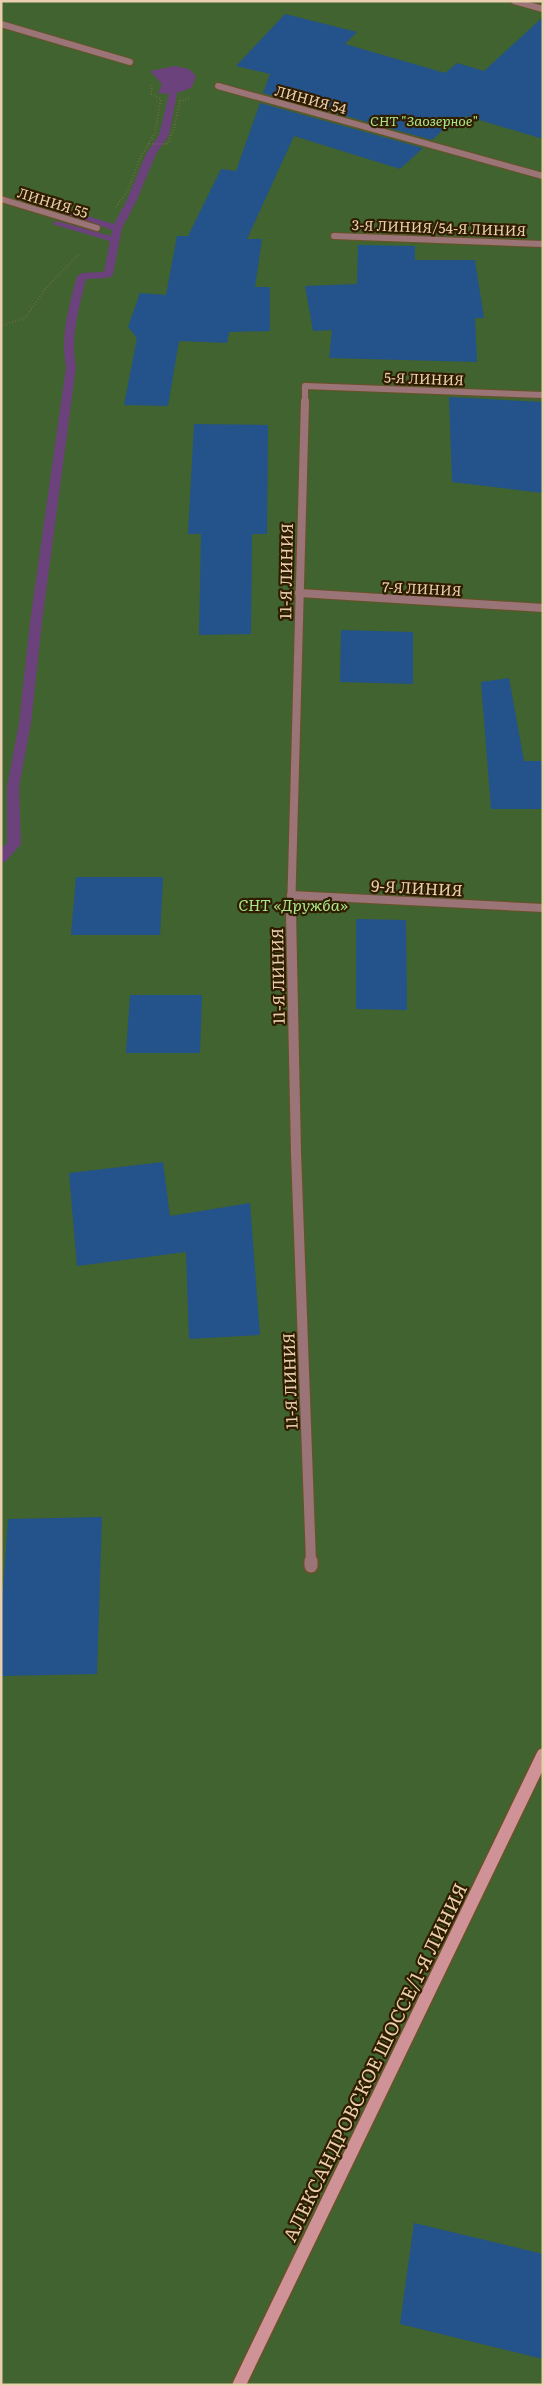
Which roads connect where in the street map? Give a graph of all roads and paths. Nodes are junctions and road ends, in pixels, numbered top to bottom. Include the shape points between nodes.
1 (514, 1) edge
2 (543, 9) edge
3 (1, 24) edge
4 (130, 62) dead end
5 (218, 86) joint
6 (161, 99) dead end
7 (148, 144) junction
8 (543, 176) edge
9 (1, 199) edge
10 (112, 212) dead end
11 (98, 228) joint
12 (334, 236) dead end
13 (543, 244) edge
14 (1, 326) edge
15 (305, 386) joint
16 (543, 395) edge
17 (300, 593) junction
18 (543, 608) edge
19 (291, 896) junction
20 (543, 908) edge
21 (311, 1566) dead end
22 (543, 1755) edge
23 (239, 2385) edge

1 - 2 street
3 - 4 street
5 - 7 path via 180,101 167,144
5 - 8 street, ЛИНИЯ 54
6 - 7 path via 155,133
7 - 10 path via 125,195
9 - 11 street, ЛИНИЯ 55
11 - 14 path via 46,288 25,318
12 - 13 street, 3-Я ЛИНИЯ/54-Я ЛИНИЯ
15 - 16 street, 5-Я ЛИНИЯ
15 - 17 street, 11-Я ЛИНИЯ
17 - 18 street, 7-Я ЛИНИЯ
17 - 19 street, 11-Я ЛИНИЯ
19 - 20 street, 9-Я ЛИНИЯ
19 - 21 street, 11-Я ЛИНИЯ via 296,1153
22 - 23 street, АЛЕКСАНДРОВСКОЕ ШОССЕ/1-Я ЛИНИЯ

